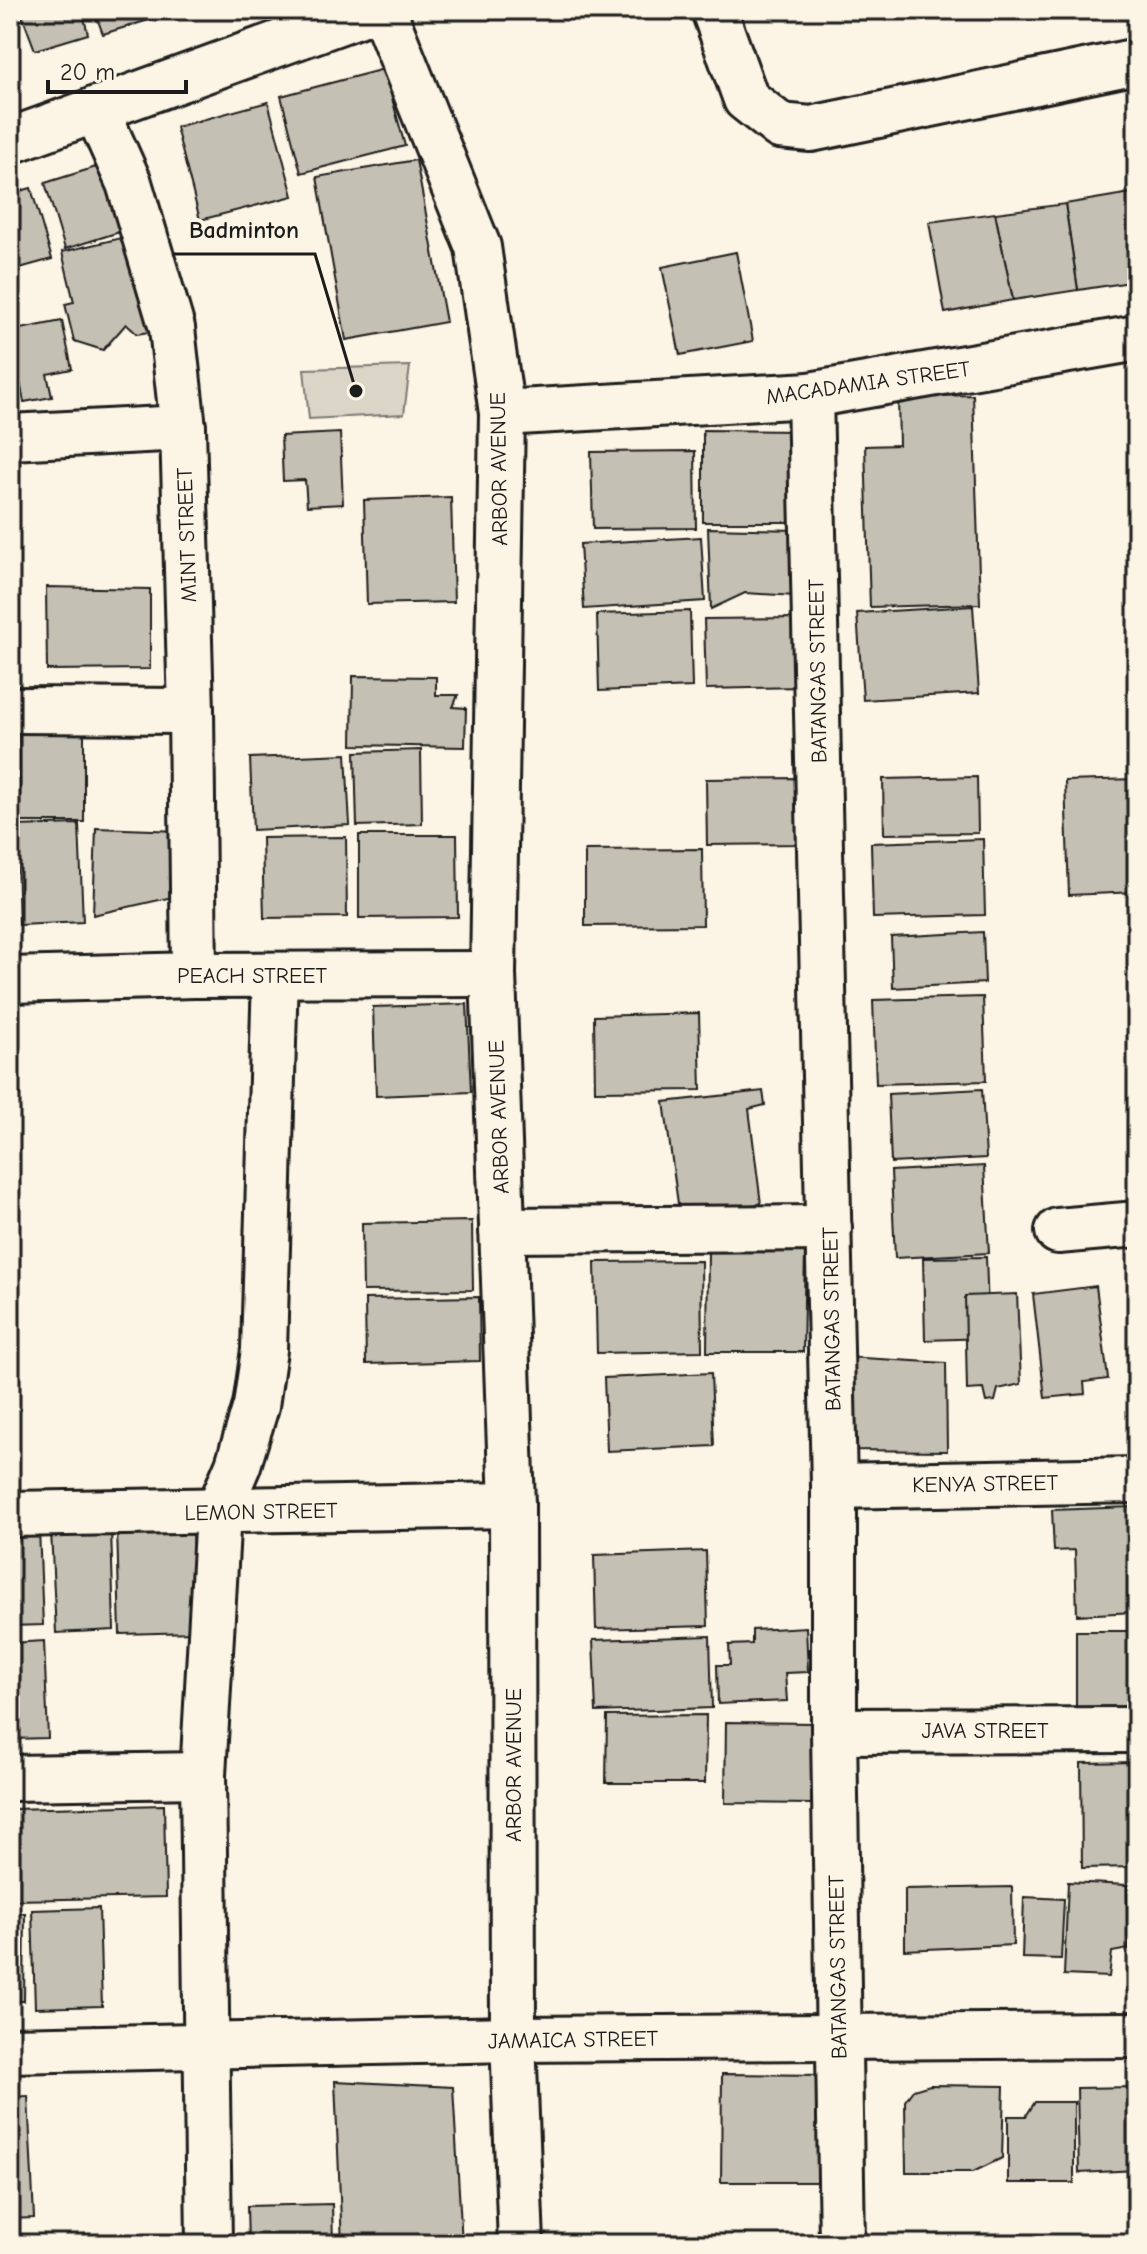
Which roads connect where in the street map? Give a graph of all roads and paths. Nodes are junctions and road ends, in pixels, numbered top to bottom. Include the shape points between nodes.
1 (371, 10) edge
2 (383, 10) edge
3 (714, 10) edge
4 (1137, 61) edge
5 (96, 109) junction
6 (10, 141) edge
7 (1137, 338) edge
8 (810, 395) junction
9 (502, 413) junction
10 (183, 428) junction
11 (10, 437) edge
12 (10, 710) edge
13 (191, 711) junction
14 (493, 974) junction
15 (194, 975) junction
16 (275, 975) junction
17 (10, 980) edge
18 (1137, 1224) edge
19 (829, 1228) junction
20 (502, 1230) junction
21 (1058, 1231) dead end
22 (1137, 1480) edge
23 (834, 1486) junction
24 (512, 1505) junction
25 (218, 1512) junction
26 (10, 1514) edge
27 (1137, 1730) edge
28 (834, 1731) junction
29 (203, 1775) junction
30 (10, 1778) edge
31 (1137, 2035) edge
32 (838, 2036) junction
33 (513, 2039) junction
34 (206, 2047) junction
35 (10, 2050) edge
36 (209, 2244) edge
37 (521, 2244) edge
38 (842, 2244) edge

1 - 5 street
2 - 9 street, ARBOR AVENUE via 478,247
3 - 4 street via 746,99 780,126 811,129
5 - 6 street
5 - 10 street, MINT STREET via 129,183 172,328
7 - 8 street, MACADAMIA STREET
8 - 9 street, MACADAMIA STREET
8 - 19 street, BATANGAS STREET
9 - 14 street, ARBOR AVENUE
10 - 11 street
10 - 13 street, MINT STREET
12 - 13 street
13 - 15 street, MINT STREET
14 - 16 street, PEACH STREET
14 - 20 street, ARBOR AVENUE
15 - 16 street, PEACH STREET
15 - 17 street, PEACH STREET
16 - 25 street via 264,1350 256,1406
18 - 21 street
19 - 20 street
19 - 23 street, BATANGAS STREET
20 - 24 street, ARBOR AVENUE
22 - 23 street, KENYA STREET
23 - 28 street, BATANGAS STREET
24 - 25 street, LEMON STREET
24 - 33 street, ARBOR AVENUE
25 - 26 street, LEMON STREET
25 - 29 street
27 - 28 street, JAVA STREET
28 - 32 street, BATANGAS STREET
29 - 30 street
29 - 34 street
31 - 32 street, JAMAICA STREET
32 - 33 street, JAMAICA STREET
32 - 38 street, BATANGAS STREET
33 - 34 street, JAMAICA STREET
33 - 37 street, ARBOR AVENUE
34 - 35 street, JAMAICA STREET
34 - 36 street

